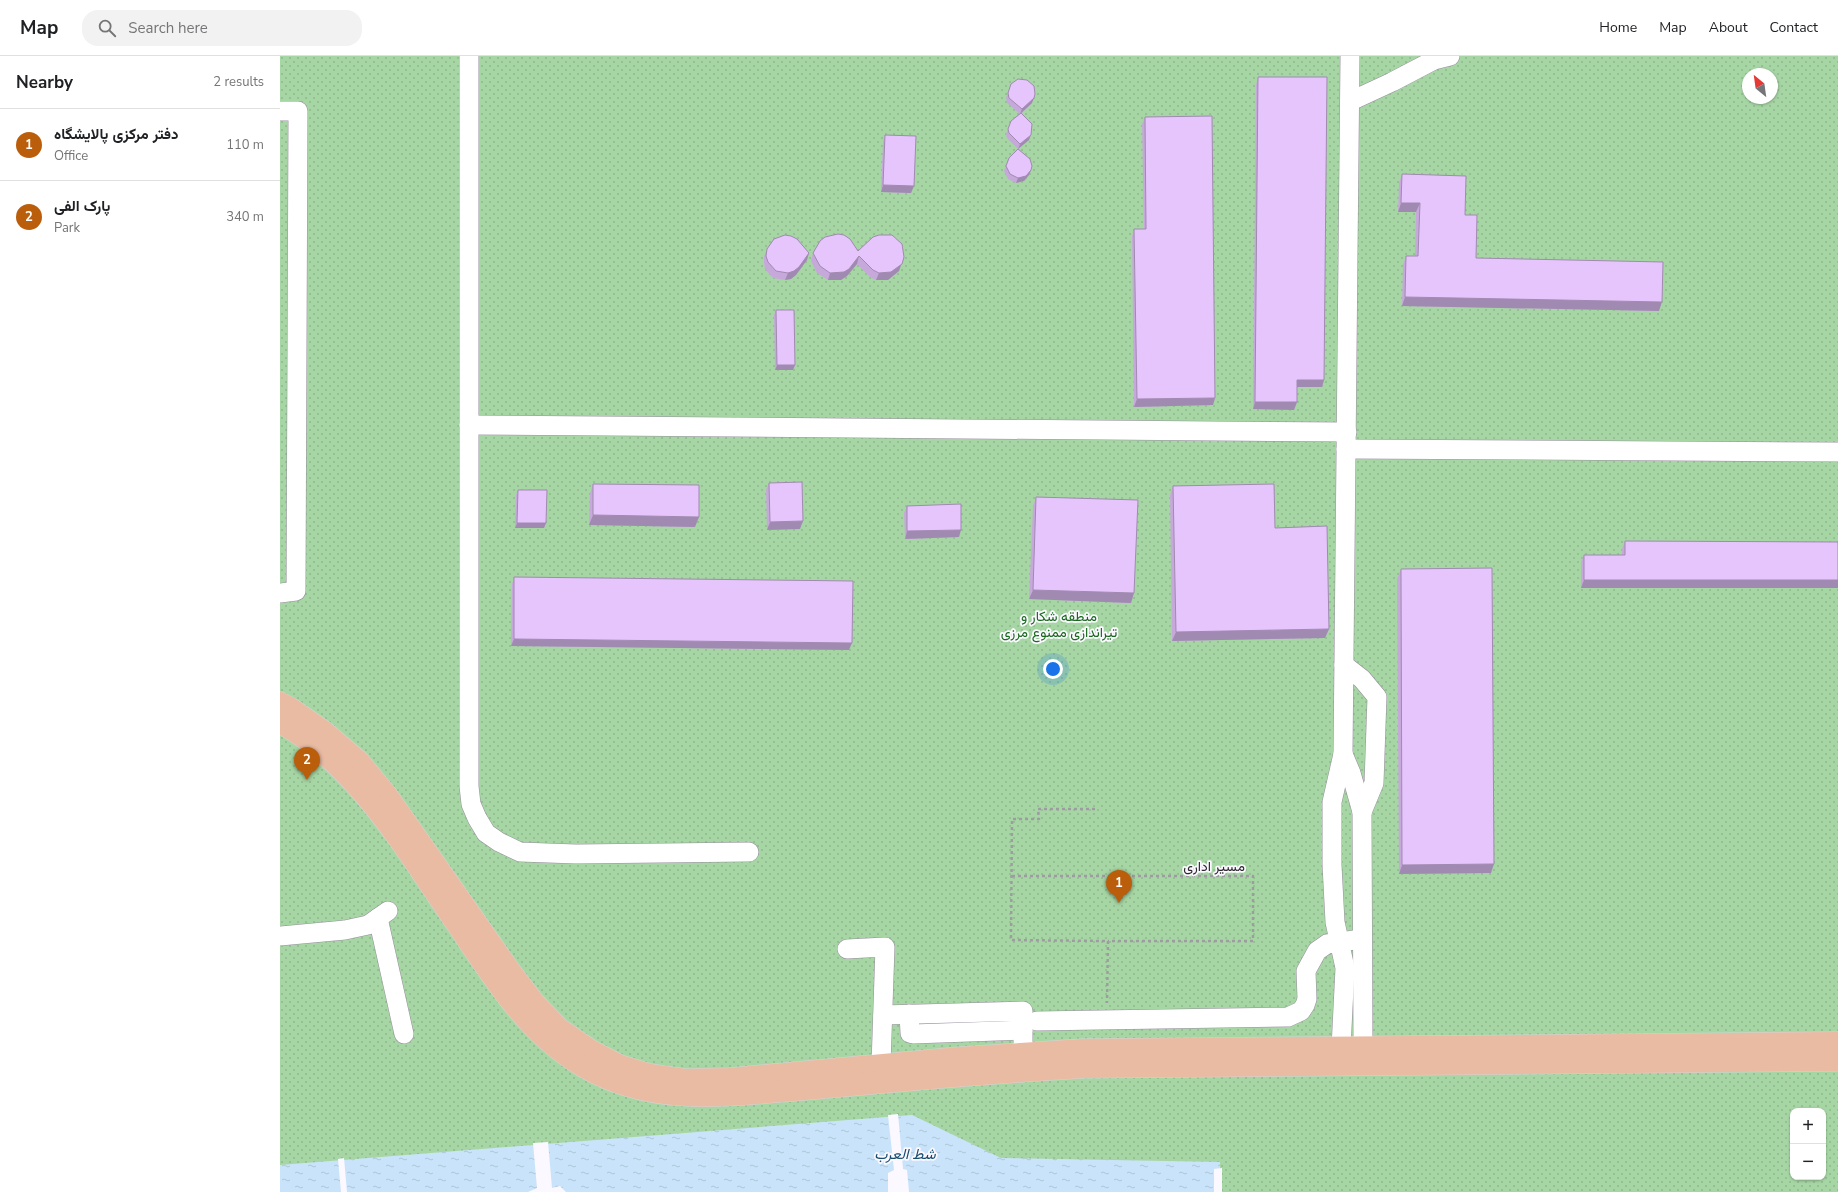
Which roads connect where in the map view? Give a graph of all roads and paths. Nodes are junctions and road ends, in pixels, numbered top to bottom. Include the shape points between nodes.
1 (469, 56) edge
2 (1350, 56) edge
3 (1450, 56) edge
4 (1351, 101) junction
5 (289, 111) edge
6 (469, 425) junction
7 (1347, 440) junction
8 (1838, 452) edge
9 (280, 593) edge
10 (1344, 665) junction
11 (280, 703) edge
12 (280, 722) edge
13 (1343, 754) junction
14 (1094, 810) dead end
15 (1362, 812) junction
16 (749, 852) dead end
17 (1361, 863) junction
18 (1332, 865) junction
19 (1012, 876) junction
20 (1335, 922) junction
21 (280, 936) edge
22 (1361, 939) junction
23 (1108, 941) junction
24 (1339, 942) junction
25 (847, 949) dead end
26 (1317, 951) junction
27 (883, 1015) junction
28 (1108, 1020) junction
29 (1030, 1026) junction
30 (404, 1034) dead end
31 (1838, 1043) edge
32 (1023, 1054) junction
33 (1352, 1056) junction
34 (1838, 1060) edge
35 (881, 1065) junction

1 - 6 street
2 - 4 street
3 - 4 street via 1434,60
4 - 7 street
5 - 9 street via 296,591
6 - 7 street
6 - 16 street via 469,786 471,804 486,833 520,852
7 - 8 street
7 - 10 street
10 - 13 street
10 - 15 street via 1362,679 1377,697 1374,783
11 - 35 main road via 324,732 359,762 388,796 534,1003 559,1029 591,1052 620,1066 650,1075 685,1080 730,1079
12 - 33 main road via 314,745 347,774 374,806 521,1014 549,1042 583,1066 614,1081 646,1091 684,1096 730,1096 961,1075 1083,1067
13 - 15 street
13 - 18 street via 1332,802
14 - 19 path, مسیر اداری via 1038,809 1038,819 1012,819
15 - 17 street
17 - 18 street
17 - 22 street
18 - 20 street
19 - 23 path, مسیر اداری via 1011,940
19 - 23 path, مسیر اداری via 1253,876 1252,941
20 - 24 street
20 - 26 street
21 - 30 street via 345,930 368,925 383,914
22 - 24 street
22 - 33 street
23 - 28 path
24 - 26 street via 1327,944
24 - 33 street via 1345,968
25 - 27 street via 885,947
26 - 28 street via 1306,971 1305,1006 1295,1015
27 - 29 street via 1023,1011
27 - 35 street
28 - 29 street
29 - 32 street
31 - 33 main road
32 - 33 main road via 1082,1050
32 - 35 main road
33 - 34 main road

